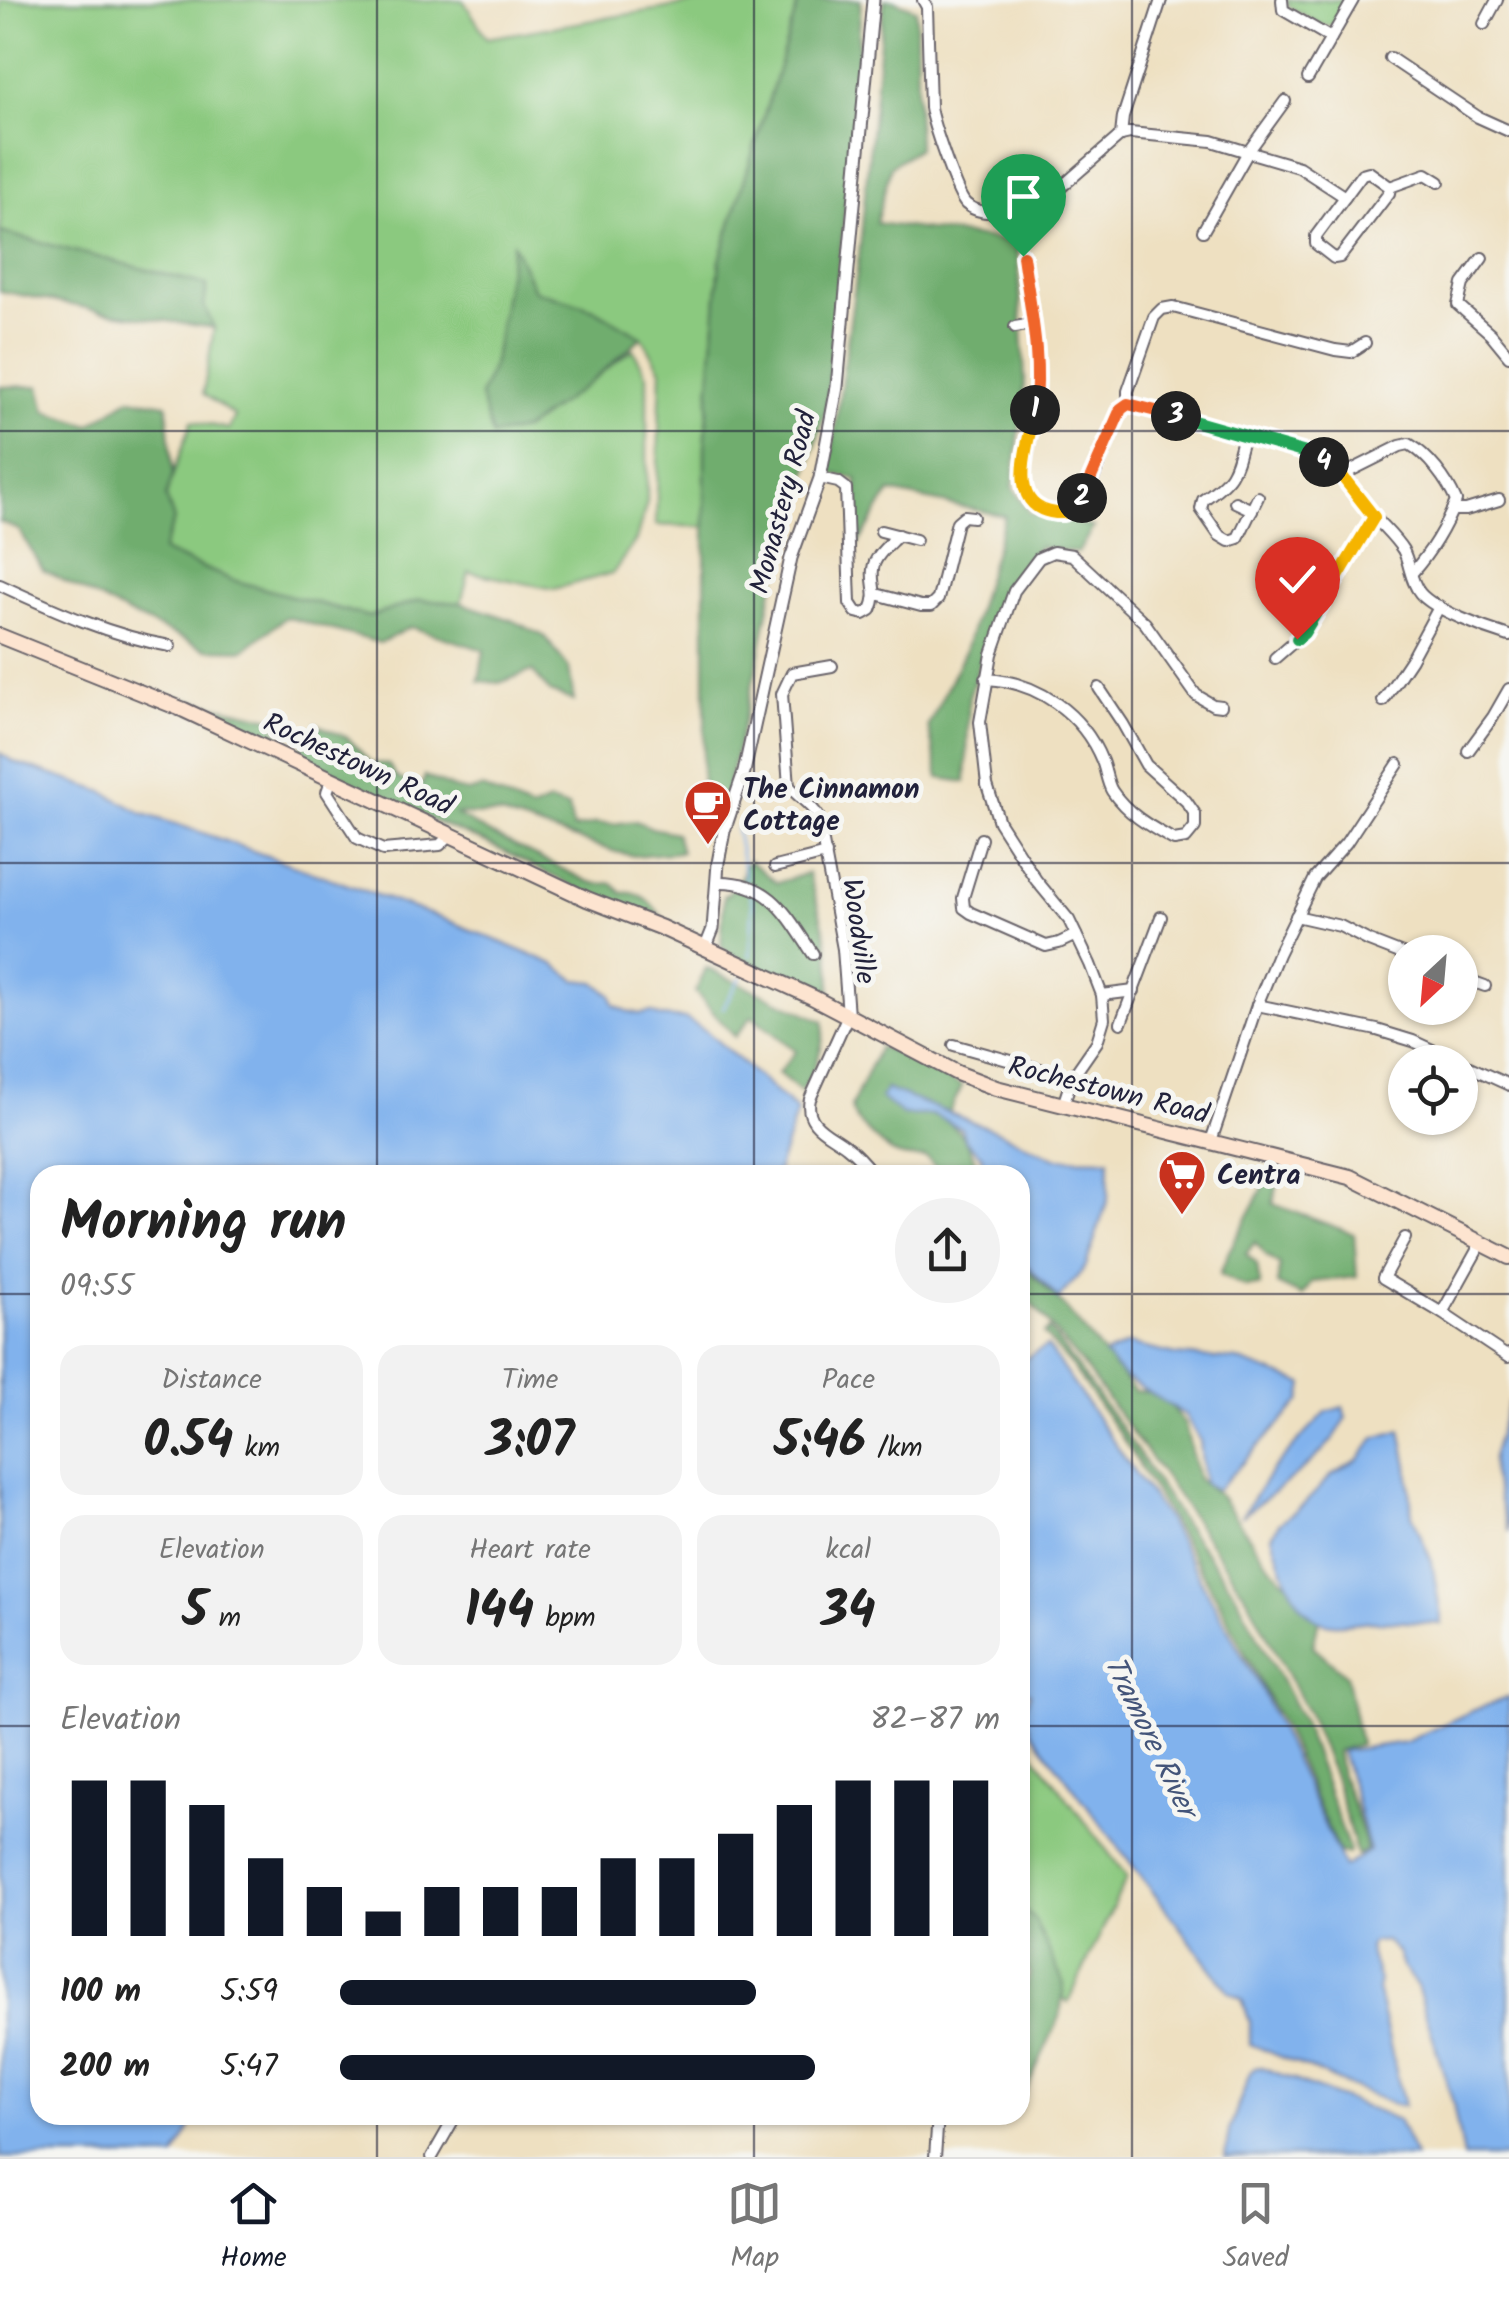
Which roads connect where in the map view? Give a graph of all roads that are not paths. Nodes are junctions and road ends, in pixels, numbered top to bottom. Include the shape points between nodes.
1 (873, 0) edge
2 (923, 0) edge
3 (1161, 0) edge
4 (1282, 0) edge
5 (1353, 0) edge
6 (1497, 1) edge
7 (1509, 10) edge
8 (1484, 24) dead end
9 (1331, 38) junction
10 (1390, 58) dead end
11 (1308, 78) dead end
12 (1285, 101) dead end
13 (1509, 131) edge
14 (1121, 135) junction
15 (1248, 152) junction
16 (1439, 182) dead end
17 (1390, 187) junction
18 (1345, 196) junction
19 (1203, 231) dead end
20 (1023, 256) dead end
21 (1482, 258) dead end
22 (1033, 324) junction
23 (1014, 326) dead end
24 (1365, 343) dead end
25 (1509, 356) edge
26 (1128, 404) junction
27 (1244, 436) junction
28 (1342, 476) junction
29 (820, 478) junction
30 (1258, 497) dead end
31 (1499, 500) dead end
32 (1235, 502) dead end
33 (1252, 510) junction
34 (1452, 510) junction
35 (973, 517) dead end
36 (1374, 517) junction
37 (881, 531) dead end
38 (898, 535) junction
39 (916, 540) dead end
40 (1412, 573) junction
41 (0, 586) edge
42 (876, 594) junction
43 (1439, 606) junction
44 (1508, 633) edge
45 (0, 636) edge
46 (170, 646) dead end
47 (1274, 658) dead end
48 (832, 666) dead end
49 (986, 680) junction
50 (1099, 688) dead end
51 (1509, 689) edge
52 (1383, 700) dead end
53 (1221, 706) dead end
54 (1468, 751) dead end
55 (1398, 764) dead end
56 (332, 778) junction
57 (451, 834) junction
58 (980, 839) dead end
59 (826, 854) junction
60 (776, 867) dead end
61 (718, 882) junction
62 (1296, 916) junction
63 (1161, 918) dead end
64 (1076, 935) junction
65 (705, 948) junction
66 (1388, 948) edge
67 (813, 954) dead end
68 (1478, 983) edge
69 (1485, 986) dead end
70 (1134, 992) junction
71 (1102, 995) junction
72 (1258, 1005) junction
73 (848, 1016) junction
74 (1121, 1023) dead end
75 (954, 1045) dead end
76 (1072, 1078) junction
77 (1509, 1085) edge
78 (1063, 1106) junction
79 (1212, 1141) junction
80 (866, 1165) edge
81 (1405, 1238) dead end
82 (1480, 1245) junction
83 (1509, 1257) edge
84 (1442, 1312) junction
85 (1509, 1354) edge
86 (450, 2125) edge
87 (938, 2125) edge
88 (432, 2157) edge
89 (933, 2157) edge

1 - 29 street, Monastery Road via 837,386
2 - 14 street via 932,123 963,202 983,212 1033,209
3 - 14 street
4 - 9 street via 1283,10
5 - 9 street
6 - 7 street
6 - 8 street
9 - 11 street
10 - 13 street
12 - 15 street
14 - 15 street via 1212,141
15 - 18 street via 1298,167
15 - 19 street
16 - 17 street via 1426,174
17 - 18 street via 1369,172
17 - 18 street via 1334,258 1316,244 1316,236
20 - 22 street
21 - 25 street via 1463,284 1458,305
22 - 23 street
22 - 26 street via 1038,382 1023,486 1033,503 1060,514 1075,508
24 - 26 street via 1351,352 1335,350 1174,307 1162,310 1154,316
26 - 27 street
27 - 28 street via 1306,453
27 - 33 street via 1235,472 1201,509 1229,541 1238,538
28 - 34 street via 1409,444 1450,488
28 - 36 street
29 - 42 street via 846,488 850,603 864,614
29 - 61 street, Monastery Road via 791,558 744,772 724,831
30 - 33 street
31 - 34 street
32 - 33 street
34 - 40 street
35 - 42 street via 958,522 938,598 930,606
36 - 40 street via 1403,550
36 - 47 street via 1304,633
37 - 38 street
38 - 39 street
38 - 42 street via 873,568
40 - 43 street via 1422,596
41 - 46 street
43 - 44 street
43 - 52 street
45 - 56 main road, Rochestown Road
48 - 59 street, Woodville via 792,673 782,694 789,786 818,816
49 - 50 street via 1012,682 1052,700 1090,739 1111,790 1130,812 1174,840 1186,838 1194,814 1146,764
49 - 53 street via 1014,591 1039,558 1053,552 1072,556 1145,622 1196,695
49 - 64 street via 980,722 998,822
51 - 54 street
55 - 62 street via 1315,878
56 - 57 main road, Rochestown Road
56 - 57 street via 327,792 357,838 383,850 440,845
57 - 65 main road, Rochestown Road
58 - 64 street via 964,908 1046,946
59 - 60 street, Woodville
59 - 73 street, Woodville
61 - 65 street, Monastery Road
61 - 67 street via 740,882 781,906
62 - 66 street via 1340,926
62 - 72 street
63 - 70 street
64 - 71 street
65 - 73 main road, Rochestown Road
68 - 69 street
70 - 71 street
70 - 74 street
71 - 76 street via 1097,1042
72 - 77 street via 1377,1030
72 - 79 street
73 - 78 main road, Rochestown Road via 957,1072
73 - 80 street via 808,1110 812,1121
75 - 76 street
76 - 78 street
78 - 79 main road, Rochestown Road
79 - 82 main road, Rochestown Road via 1350,1177
81 - 84 street via 1382,1278
82 - 83 main road, Rochestown Road
82 - 84 street
84 - 85 street
86 - 88 street
87 - 89 street

